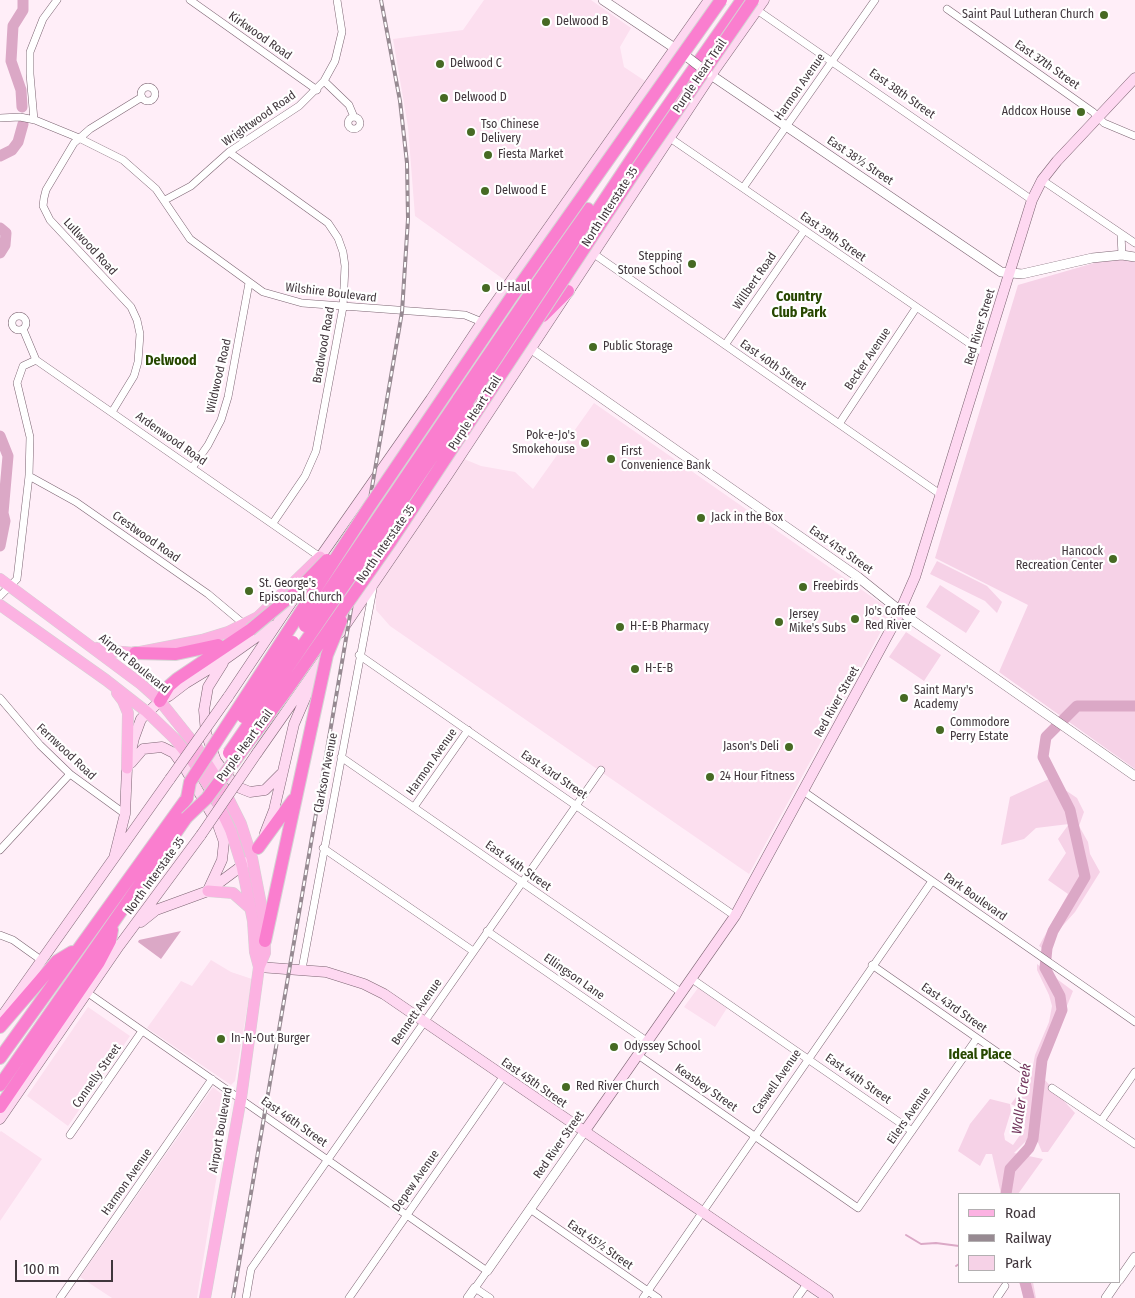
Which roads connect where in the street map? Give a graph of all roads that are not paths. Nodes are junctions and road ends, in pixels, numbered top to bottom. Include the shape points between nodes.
1 (57, 0) edge
2 (190, 0) edge
3 (603, 0) edge
4 (709, 0) edge
5 (721, 0) edge
6 (733, 0) edge
7 (742, 0) edge
8 (764, 0) edge
9 (875, 0) edge
10 (338, 4) edge
11 (755, 5) edge
12 (947, 8) dead end
13 (678, 51) junction
14 (832, 61) junction
15 (710, 74) junction
16 (1135, 78) edge
17 (324, 81) junction
18 (317, 90) junction
19 (142, 97) dead end
20 (354, 117) dead end
21 (1098, 117) junction
22 (0, 118) edge
23 (34, 120) junction
24 (786, 125) junction
25 (1135, 136) edge
26 (79, 138) junction
27 (670, 138) junction
28 (229, 152) junction
29 (1042, 180) junction
30 (743, 188) junction
31 (165, 200) junction
32 (1032, 200) junction
33 (804, 231) junction
34 (1121, 235) junction
35 (1135, 243) edge
36 (594, 254) junction
37 (1122, 255) junction
38 (1135, 257) edge
39 (1010, 273) junction
40 (249, 283) junction
41 (568, 291) junction
42 (343, 307) junction
43 (916, 308) junction
44 (482, 322) junction
45 (23, 329) dead end
46 (725, 344) junction
47 (530, 348) junction
48 (984, 354) junction
49 (36, 360) junction
50 (480, 387) junction
51 (431, 399) junction
52 (462, 403) junction
53 (112, 412) junction
54 (839, 424) junction
55 (409, 429) junction
56 (477, 430) junction
57 (460, 456) junction
58 (389, 459) junction
59 (192, 468) junction
60 (453, 468) junction
61 (29, 476) junction
62 (437, 492) junction
63 (940, 494) junction
64 (368, 507) junction
65 (273, 523) junction
66 (391, 541) junction
67 (320, 557) junction
68 (0, 579) edge
69 (375, 581) junction
70 (11, 586) junction
71 (0, 596) edge
72 (0, 605) edge
73 (901, 610) junction
74 (277, 623) junction
75 (248, 627) junction
76 (77, 636) junction
77 (239, 637) junction
78 (135, 653) junction
79 (359, 655) junction
80 (227, 658) junction
81 (320, 663) junction
82 (106, 680) junction
83 (0, 698) edge
84 (160, 701) junction
85 (147, 712) junction
86 (468, 730) junction
87 (341, 757) junction
88 (127, 768) junction
89 (601, 770) dead end
90 (282, 773) junction
91 (70, 774) junction
92 (1135, 776) edge
93 (803, 791) junction
94 (297, 794) junction
95 (185, 800) junction
96 (577, 805) junction
97 (414, 807) junction
98 (125, 814) junction
99 (186, 818) junction
100 (323, 848) junction
101 (0, 849) edge
102 (255, 853) junction
103 (114, 858) junction
104 (242, 866) junction
105 (932, 881) junction
106 (522, 882) junction
107 (208, 891) junction
108 (251, 909) junction
109 (735, 916) junction
110 (113, 922) junction
111 (132, 928) junction
112 (487, 931) junction
113 (0, 934) edge
114 (265, 941) junction
115 (77, 950) junction
116 (473, 952) junction
117 (41, 960) junction
118 (872, 966) junction
119 (259, 967) junction
120 (302, 969) junction
121 (692, 979) junction
122 (88, 993) junction
123 (682, 993) junction
124 (0, 1020) edge
125 (424, 1022) junction
126 (1135, 1022) edge
127 (0, 1026) edge
128 (142, 1030) junction
129 (977, 1038) junction
130 (648, 1042) junction
131 (638, 1055) junction
132 (0, 1058) edge
133 (808, 1058) junction
134 (1023, 1070) dead end
135 (1135, 1072) edge
136 (503, 1076) junction
137 (212, 1079) junction
138 (0, 1085) edge
139 (1052, 1088) dead end
140 (241, 1098) junction
141 (0, 1107) edge
142 (0, 1119) edge
143 (1100, 1121) junction
144 (912, 1131) junction
145 (584, 1132) junction
146 (70, 1135) dead end
147 (754, 1135) junction
148 (1135, 1144) edge
149 (327, 1159) junction
150 (858, 1208) joint
151 (530, 1209) junction
152 (702, 1212) junction
153 (406, 1215) junction
154 (1135, 1257) edge
155 (486, 1271) junction
156 (1120, 1278) edge
157 (1117, 1283) edge
158 (807, 1284) junction
159 (1005, 1286) dead end
160 (475, 1288) junction
161 (648, 1291) junction
162 (60, 1298) edge
163 (206, 1298) edge
164 (246, 1298) edge
165 (349, 1298) edge
166 (468, 1298) edge
167 (490, 1298) edge
168 (643, 1298) edge
169 (658, 1298) edge
170 (797, 1298) edge
171 (828, 1298) edge
172 (997, 1298) edge
173 (1106, 1298) edge

1 - 23 street via 42,19 30,52
2 - 18 street, Kirkwood Road
3 - 13 street, East 38½ Street
4 - 13 main road
5 - 64 highway, Purple Heart Trail, bridge
6 - 52 highway, Purple Heart Trail
7 - 50 highway, Purple Heart Trail via 653,126
8 - 11 main road, North Interstate 35
9 - 14 street, Harmon Avenue
10 - 17 street, Wrightwood Road via 342,32 335,61
11 - 14 street, East 38th Street
11 - 15 main road, North Interstate 35
11 - 66 highway, Purple Heart Trail, bridge via 632,176
12 - 21 street, East 37th Street
13 - 15 street, East 38½ Street, bridge
13 - 44 main road
14 - 24 street, Harmon Avenue
14 - 32 street, East 38th Street
15 - 24 street, East 38½ Street
15 - 27 main road, North Interstate 35
16 - 21 main road, Red River Street
17 - 18 street, Wrightwood Road
17 - 20 street via 349,104
18 - 28 street, Wrightwood Road via 299,106
19 - 26 street, Lullwood Road
21 - 25 street, East 37th Street via 1104,123
21 - 29 main road, Red River Street
22 - 23 street, Wilshire Boulevard
23 - 26 street, Wilshire Boulevard
24 - 30 street, Harmon Avenue
24 - 39 street, East 38½ Street via 1001,272
26 - 31 street, Wilshire Boulevard via 137,170
26 - 53 street, Lullwood Road via 46,190 43,206 50,220 131,308 137,320 138,362 134,376
27 - 30 street, East 39th Street
27 - 36 main road, North Interstate 35
28 - 31 street, Wrightwood Road via 191,186
28 - 42 street, Bradwood Road via 328,223 343,252
29 - 32 main road, Red River Street
29 - 34 street
30 - 33 street, East 39th Street
31 - 40 street, Wilshire Boulevard via 190,239
32 - 39 main road, Red River Street
33 - 43 street, East 39th Street
33 - 46 street, Willbert Road
34 - 35 street
34 - 37 street
36 - 41 main road, North Interstate 35
36 - 46 street, East 40th Street
37 - 38 street
37 - 39 street, East 38½ Street via 1092,258 1022,274
39 - 48 main road, Red River Street
40 - 42 street, Wilshire Boulevard via 278,298
40 - 59 street, Wildwood Road via 228,397 216,428
41 - 47 main road, North Interstate 35
41 - 50 highway via 514,346
42 - 44 street, Wilshire Boulevard via 465,315
42 - 65 street, Bradwood Road via 316,451 305,476
43 - 48 street, East 39th Street
43 - 54 street, Becker Avenue
44 - 51 main road
45 - 49 street
46 - 54 street, East 40th Street
47 - 56 main road, North Interstate 35
47 - 73 street, East 41st Street
48 - 63 main road, Red River Street
49 - 53 street, Ardenwood Road
49 - 61 street via 23,366 17,383 30,437
50 - 52 highway, Purple Heart Trail
51 - 55 main road
51 - 56 main road via 426,413 428,421 457,440
52 - 95 highway, Purple Heart Trail, bridge
52 - 99 highway, Purple Heart Trail, bridge
53 - 59 street, Ardenwood Road
54 - 63 street, East 40th Street
55 - 57 street via 419,428
55 - 58 main road
55 - 60 street via 411,440
56 - 57 main road, North Interstate 35
57 - 60 main road, North Interstate 35
58 - 62 main road via 400,454 408,455 434,472
58 - 67 main road
59 - 65 street, Ardenwood Road
60 - 62 main road, North Interstate 35
61 - 70 street via 17,579
61 - 75 street, Crestwood Road via 76,502 208,594
62 - 69 main road, North Interstate 35
63 - 73 main road, Red River Street
64 - 75 highway, bridge via 314,574
64 - 95 highway, Purple Heart Trail, bridge via 190,782
65 - 67 street, Ardenwood Road
66 - 94 highway, bridge via 334,637 323,671
66 - 99 highway, Purple Heart Trail, bridge via 207,798
67 - 74 main road
67 - 75 main road
68 - 70 main road, Airport Boulevard
69 - 79 street, Clarkson Avenue
69 - 81 main road, North Interstate 35
70 - 71 street
70 - 76 main road, Airport Boulevard
72 - 82 main road, Airport Boulevard
73 - 92 street, East 41st Street
73 - 93 main road, Red River Street
74 - 80 main road
74 - 103 main road, bridge
75 - 77 highway
75 - 78 main road
76 - 78 main road via 92,646
76 - 84 main road, Airport Boulevard
77 - 78 highway via 191,652
77 - 84 highway via 173,682 161,695
79 - 86 street, East 43rd Street
79 - 87 street, Clarkson Avenue
80 - 84 main road
80 - 90 main road via 210,683 204,700 206,733 216,761 230,779 250,792 265,790
81 - 90 main road via 299,710
81 - 111 main road, North Interstate 35, bridge
82 - 85 main road, Airport Boulevard
82 - 88 main road via 128,713
83 - 91 street, Fernwood Road
84 - 85 main road
84 - 102 main road, Airport Boulevard via 196,746 224,790
85 - 88 main road via 136,728
85 - 104 main road, Airport Boulevard via 175,739 212,790 231,831
86 - 96 street, East 43rd Street
86 - 97 street, Harmon Avenue
87 - 97 street, East 44th Street
87 - 100 street, Clarkson Avenue
88 - 98 main road
88 - 107 main road via 143,749 156,746 174,753 186,770 218,825 224,842 222,860
89 - 96 street, Bennett Avenue
90 - 102 main road via 274,810
91 - 98 street, Fernwood Road
91 - 101 street
93 - 105 street, Park Boulevard
93 - 109 main road, Red River Street
94 - 102 highway
94 - 114 highway
95 - 115 highway, Purple Heart Trail
96 - 106 street, Bennett Avenue
96 - 109 street, East 43rd Street
97 - 106 street, East 44th Street
98 - 103 main road
99 - 110 highway, Purple Heart Trail
100 - 116 street
100 - 120 street, Clarkson Avenue
102 - 104 main road
102 - 114 main road, Airport Boulevard
103 - 117 main road
104 - 107 main road
104 - 108 main road, Airport Boulevard
105 - 118 street, Caswell Avenue
105 - 126 street, Park Boulevard
106 - 112 street, Bennett Avenue
106 - 123 street, East 44th Street
107 - 108 main road via 234,892
107 - 111 main road via 156,910
108 - 119 main road, Airport Boulevard
109 - 121 main road, Red River Street
110 - 138 highway, Purple Heart Trail
110 - 141 highway via 110,941 99,962
111 - 122 main road, North Interstate 35
112 - 116 street, Bennett Avenue
112 - 130 street, Ellingson Lane
113 - 117 street
114 - 119 main road, Airport Boulevard
115 - 127 highway via 57,961
115 - 132 highway, Purple Heart Trail
116 - 125 street, Bennett Avenue
117 - 124 main road
118 - 129 street, East 43rd Street
118 - 133 street, Caswell Avenue
119 - 120 main road, East 45th Street
119 - 140 main road, Airport Boulevard
120 - 125 main road, East 45th Street via 326,972 364,984
121 - 123 main road, Red River Street
121 - 133 street, East 44th Street
122 - 128 street, East 46th Street
122 - 142 main road, North Interstate 35
123 - 130 main road, Red River Street
125 - 136 main road, East 45th Street
125 - 149 street, Bennett Avenue
128 - 137 street, East 46th Street
128 - 146 street, Connelly Street
129 - 134 street, East 43rd Street
129 - 144 street, Eilers Avenue
130 - 131 main road, Red River Street
131 - 145 main road, Red River Street
131 - 147 street, Keasbey Street
133 - 144 street, East 44th Street
133 - 147 street, Caswell Avenue
135 - 143 street
136 - 145 main road, East 45th Street
136 - 153 street, Depew Avenue
137 - 140 street, East 46th Street
137 - 162 street, Harmon Avenue
139 - 143 street
140 - 149 street, East 46th Street
140 - 163 main road, Airport Boulevard
143 - 148 street
144 - 150 street, Eilers Avenue
145 - 151 street, Red River Street
145 - 152 main road, East 45th Street
147 - 150 street, Keasbey Street
147 - 152 street, Caswell Avenue
149 - 153 street, East 46th Street
149 - 164 street, Bennett Avenue via 251,1268
151 - 155 street, Red River Street
151 - 161 street, East 45½ Street
152 - 158 main road, East 45th Street
152 - 161 street, Caswell Avenue
153 - 155 street, East 46th Street
153 - 165 street, Depew Avenue
154 - 156 street
155 - 160 street, Red River Street
157 - 173 street
158 - 170 street
158 - 171 main road, East 45th Street
159 - 172 street
160 - 166 street, Red River Street
160 - 167 street
161 - 168 street, Caswell Avenue
161 - 169 street, East 45½ Street

